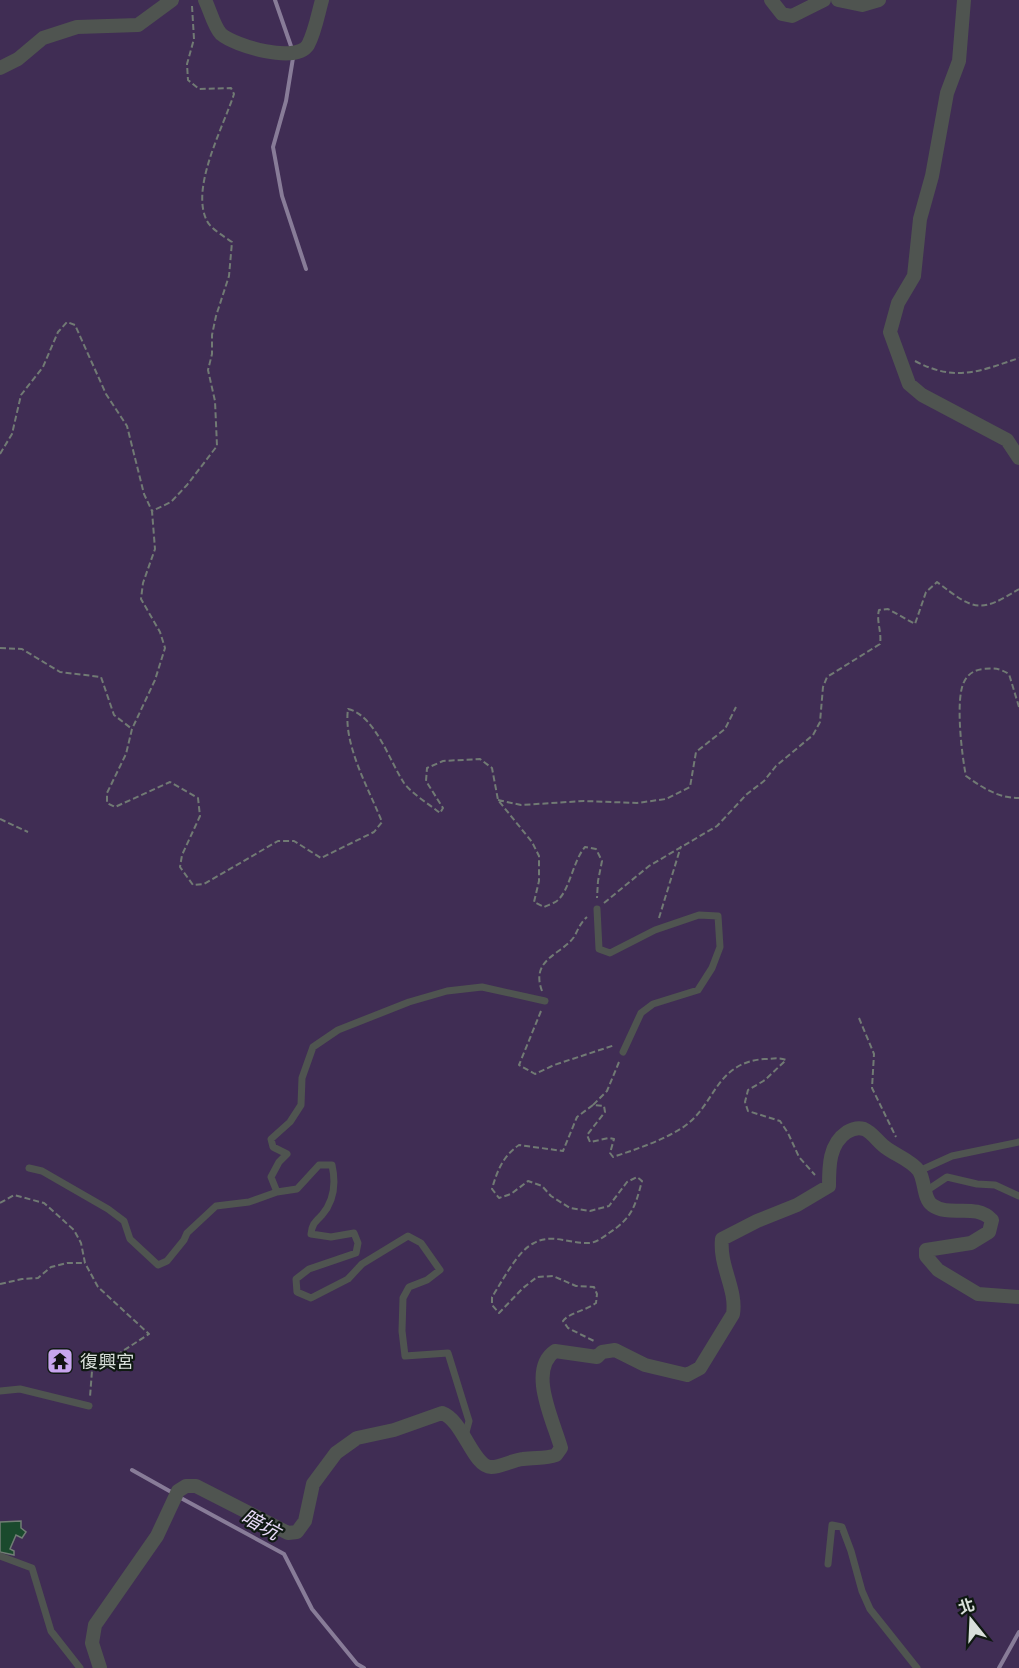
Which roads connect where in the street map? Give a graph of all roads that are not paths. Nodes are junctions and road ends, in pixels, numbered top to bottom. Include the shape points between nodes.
1 (172, 0) edge
2 (205, 0) edge
3 (322, 0) edge
4 (771, 0) edge
5 (824, 0) edge
6 (838, 0) edge
7 (879, 0) edge
8 (964, 0) edge
9 (0, 68) edge
10 (1019, 458) edge
11 (597, 909) road end
12 (545, 1001) road end
13 (624, 1052) road end
14 (1019, 1142) edge
15 (29, 1168) dead end
16 (919, 1171) junction
17 (926, 1191) junction
18 (277, 1192) junction
19 (1019, 1196) edge
20 (1019, 1297) edge
21 (0, 1391) edge
22 (89, 1406) road end
23 (465, 1436) junction
24 (0, 1556) edge
25 (828, 1564) dead end
26 (80, 1668) edge
27 (100, 1668) edge
28 (917, 1668) edge

1 - 9 street via 138,25 76,27 43,38
2 - 3 street via 220,33 237,44 283,54 298,53 307,46
4 - 5 street via 782,14 792,16
6 - 7 street via 862,5
8 - 10 street via 959,61 947,93 920,219 914,276 898,303 890,332 909,384 922,395 1007,440
11 - 13 lane via 599,949 610,953 655,930 699,915 718,916 720,947 698,990 653,1004 641,1013
12 - 18 lane via 482,987 447,991 338,1030 313,1047 302,1078 301,1105 271,1139 273,1147 287,1154 271,1177
14 - 16 lane via 952,1156
15 - 18 lane via 42,1171 124,1221 130,1239 158,1265 216,1206 249,1202
16 - 17 street
16 - 23 street via 865,1129 853,1128 840,1137 831,1153 829,1186 722,1239 724,1267 735,1304 733,1314 700,1368 687,1375 645,1365 615,1350 597,1357 555,1351 543,1366 542,1378 561,1448 556,1455 490,1467 481,1464
17 - 19 lane via 947,1177 995,1185
17 - 20 street via 929,1202 940,1210 973,1210 992,1220 989,1232 971,1243 926,1250 926,1256 938,1270 978,1294
18 - 23 lane via 297,1189 319,1165 332,1165 335,1180 329,1205 312,1224 311,1234 331,1237 354,1233 358,1243 356,1253 309,1269 296,1279 297,1292 311,1298 348,1279 362,1264 408,1236 421,1243 433,1258 440,1270 409,1287 402,1299 405,1356 448,1353 469,1422
21 - 22 lane via 20,1389
23 - 27 street via 442,1413 357,1438 336,1453 313,1484 305,1521 297,1532 288,1533 196,1486 178,1491 156,1536 95,1625 92,1643
24 - 26 lane via 32,1568 51,1631
25 - 28 lane via 832,1525 842,1527 870,1609

